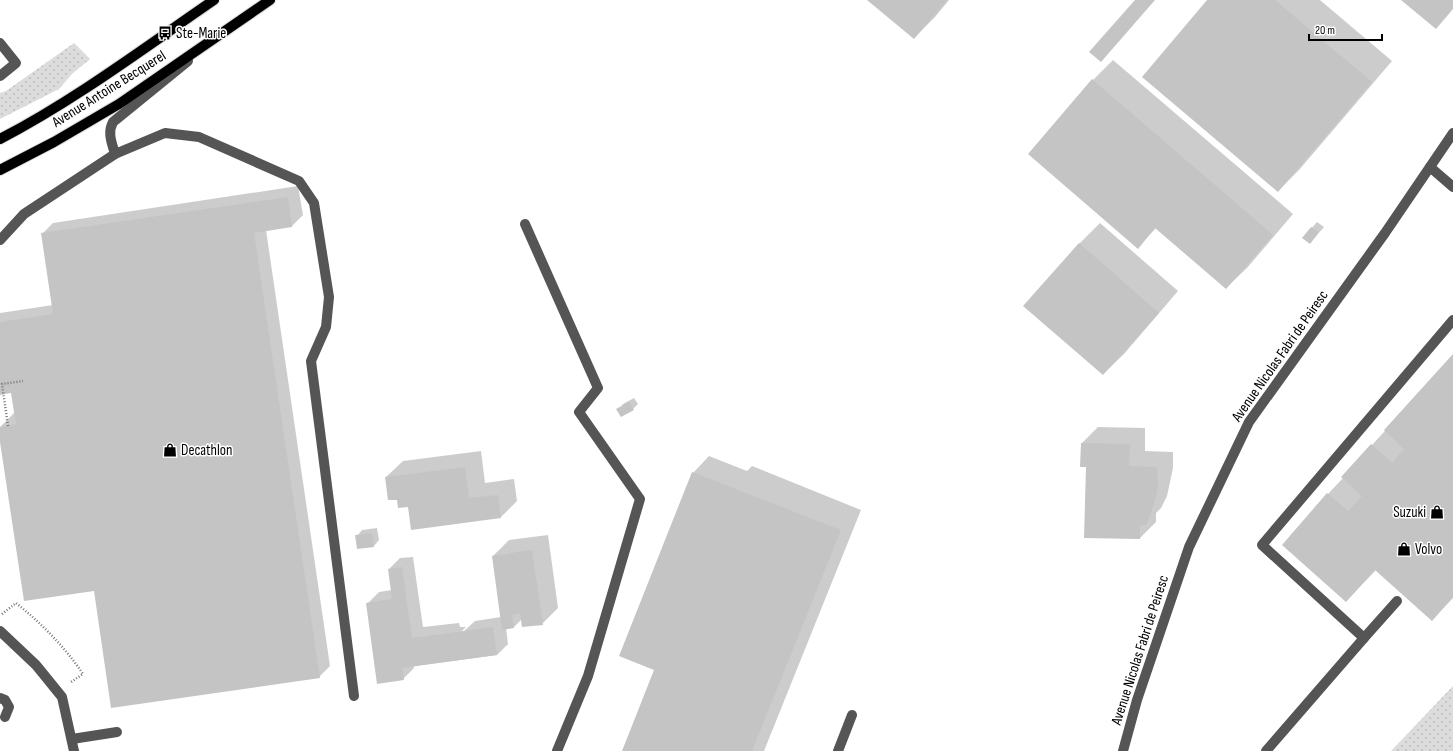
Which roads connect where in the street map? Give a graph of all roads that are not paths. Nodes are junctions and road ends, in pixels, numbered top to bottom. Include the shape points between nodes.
1 (214, 0) edge
2 (270, 0) edge
3 (230, 27) junction
4 (0, 43) edge
5 (0, 76) edge
6 (1453, 134) edge
7 (0, 139) edge
8 (115, 154) junction
9 (1430, 167) junction
10 (0, 170) edge
11 (1453, 187) edge
12 (525, 224) dead end
13 (0, 240) edge
14 (1453, 320) edge
15 (1397, 602) dead end
16 (0, 630) edge
17 (1364, 638) junction
18 (354, 696) dead end
19 (0, 698) edge
20 (852, 715) dead end
21 (5, 717) dead end
22 (117, 732) dead end
23 (72, 739) junction
24 (74, 751) edge
25 (557, 751) edge
26 (838, 751) edge
27 (1123, 751) edge
28 (1266, 751) edge

1 - 7 main road, Avenue Antoine Becquerel via 101,78
2 - 3 main road, Avenue Antoine Becquerel
3 - 8 street via 113,122 110,139
3 - 10 main road, Avenue Antoine Becquerel via 119,104
4 - 5 street via 16,63
6 - 9 street, Avenue Nicolas Fabri de Peiresc
8 - 13 street via 24,214
8 - 18 street via 165,133 199,137 299,181 314,203 328,296 326,328 311,361
9 - 11 street
9 - 27 street, Avenue Nicolas Fabri de Peiresc via 1249,422 1189,548 1137,700
12 - 25 street via 598,388 578,412 640,499 588,676
14 - 17 street via 1262,545
15 - 17 street
16 - 23 street via 36,665 62,697
17 - 28 street
19 - 21 street via 5,700 9,707
20 - 26 street
22 - 23 street
23 - 24 street

